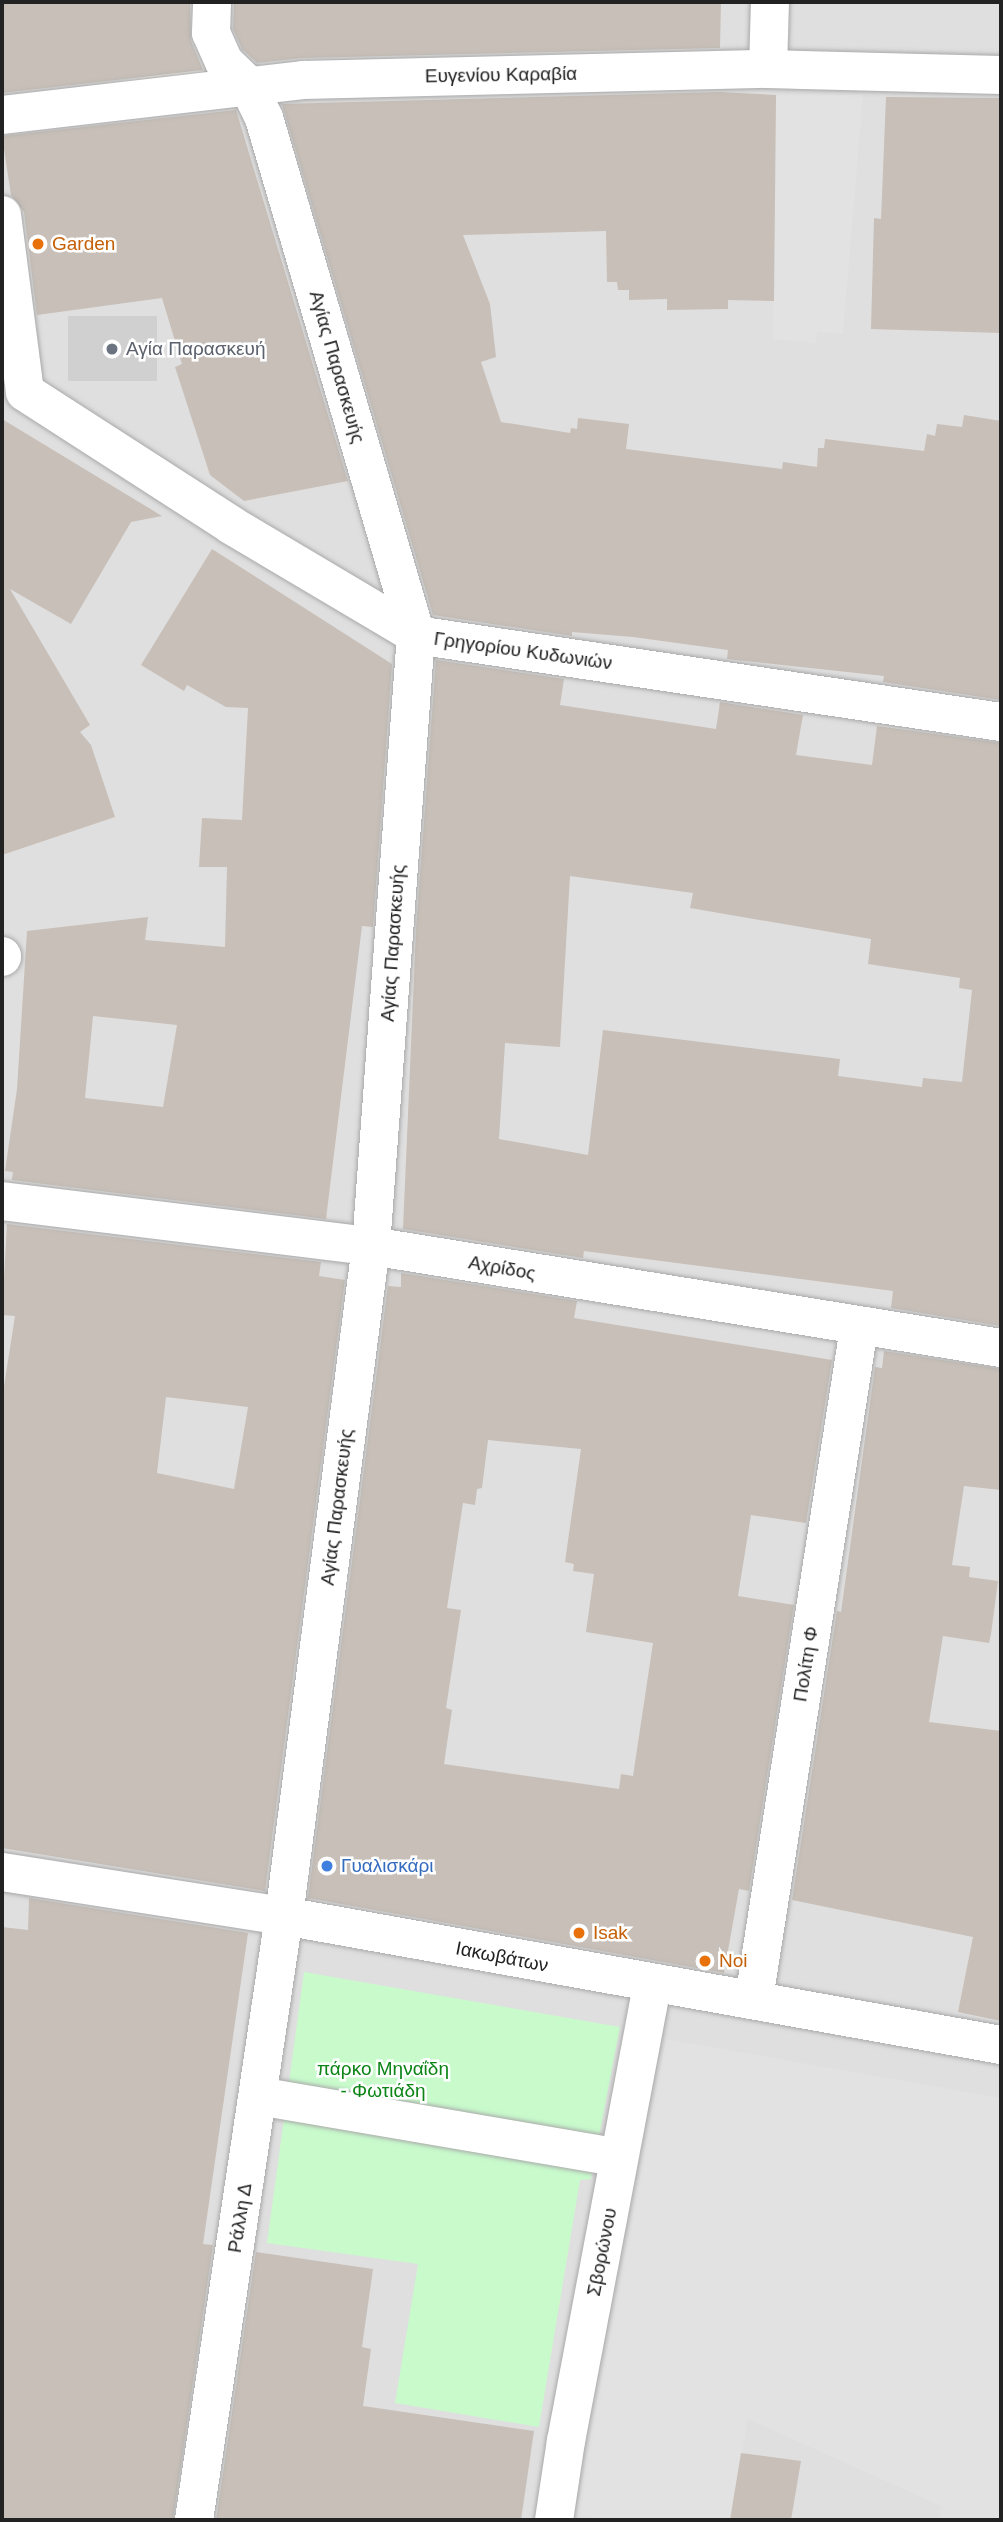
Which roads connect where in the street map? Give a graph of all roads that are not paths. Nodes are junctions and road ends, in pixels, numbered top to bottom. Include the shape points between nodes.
1 (212, 2) edge
2 (770, 2) edge
3 (768, 69) junction
4 (1001, 75) edge
5 (248, 85) junction
6 (2, 115) edge
7 (2, 215) edge
8 (14, 392) edge
9 (416, 635) junction
10 (1001, 722) edge
11 (2, 1201) edge
12 (370, 1245) junction
13 (859, 1328) junction
14 (1001, 1348) edge
15 (2, 1872) edge
16 (284, 1916) junction
17 (652, 1985) junction
18 (754, 1999) junction
19 (1001, 2045) edge
20 (258, 2096) junction
21 (619, 2158) junction
22 (194, 2520) edge
23 (554, 2520) edge

1 - 5 street, Αγίας Παρασκευής via 215,42 224,62
2 - 3 street
3 - 4 street, Ευγενίου Καραβία
3 - 5 street, Ευγενίου Καραβία
5 - 6 street, Ευγενίου Καραβία
5 - 9 street, Αγίας Παρασκευής via 264,118
7 - 8 street
8 - 9 street, Γρηγορίου Κυδωνιών
9 - 10 street, Γρηγορίου Κυδωνιών
9 - 12 street, Αγίας Παρασκευής
11 - 12 street, Αχρίδος
12 - 13 street, Αχρίδος
12 - 16 street, Αγίας Παρασκευής
13 - 14 street, Αχρίδος
13 - 18 street, Πολίτη Φ
15 - 16 street, Ιακωβάτων
16 - 17 street, Ιακωβάτων
16 - 20 street, Ράλλη Δ
17 - 18 street, Ιακωβάτων
17 - 21 street, Σβορώνου
18 - 19 street, Ιακωβάτων
20 - 21 street
20 - 22 street, Ράλλη Δ
21 - 23 street, Σβορώνου

